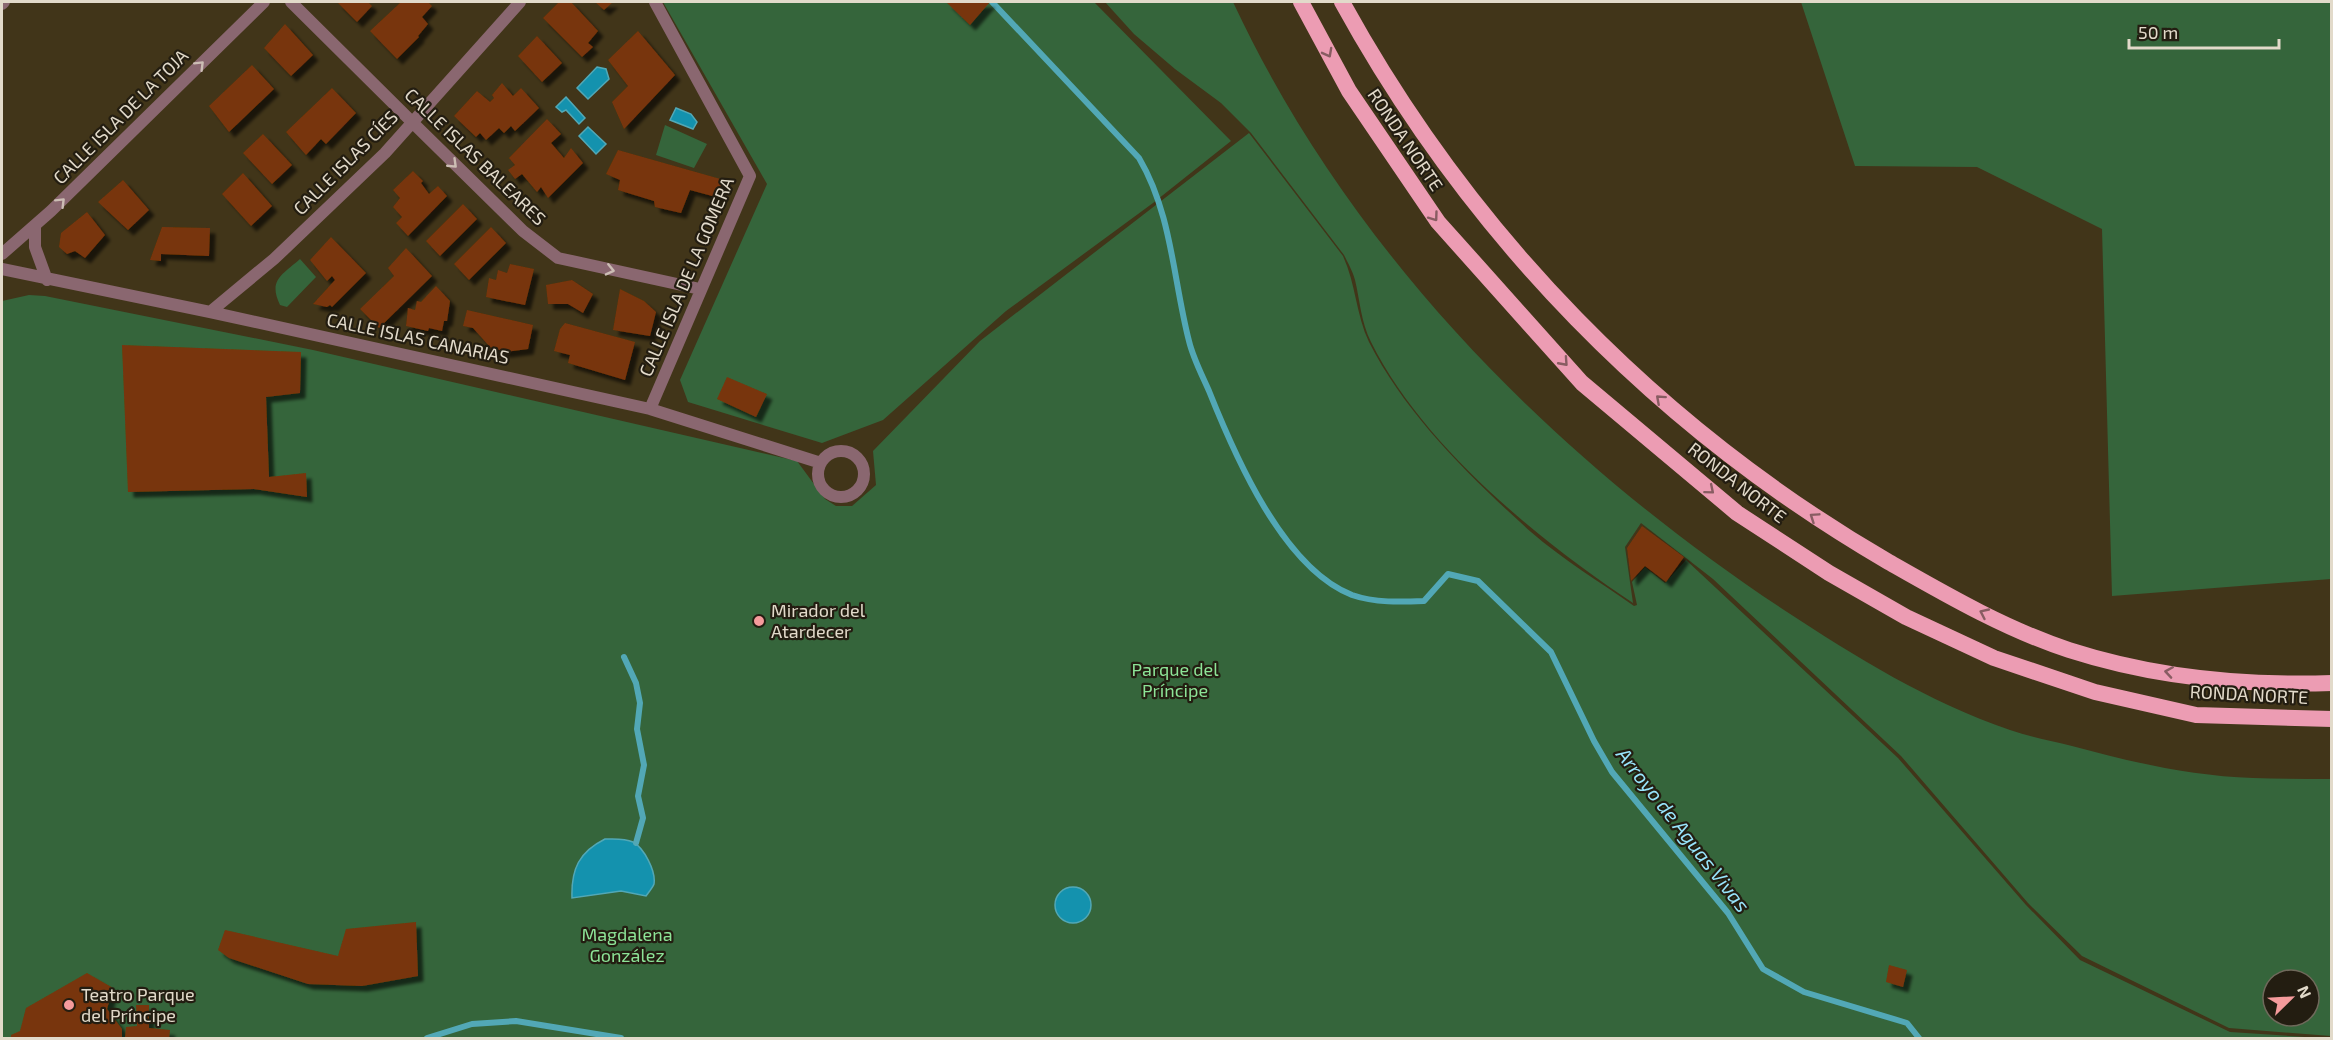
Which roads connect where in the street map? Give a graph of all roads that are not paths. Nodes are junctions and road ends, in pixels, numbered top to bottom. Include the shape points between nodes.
1 (264, 2) edge
2 (291, 2) edge
3 (520, 2) edge
4 (654, 2) edge
5 (1301, 2) edge
6 (1342, 2) edge
7 (412, 122) junction
8 (35, 226) junction
9 (2, 254) edge
10 (2, 269) edge
11 (47, 280) junction
12 (700, 289) junction
13 (210, 312) junction
14 (650, 409) junction
15 (821, 463) dead end
16 (2331, 683) edge
17 (2331, 719) edge

8 -> 1 street, CALLE ISLA DE LA TOJA
2 - 7 street, CALLE ISLAS BALEARES
3 - 7 street, CALLE ISLAS CÍES
4 - 12 street, CALLE ISLA DE LA GOMERA via 750,176
5 -> 17 highway, RONDA NORTE via 1349,91 1438,222 1582,383 1737,513 1838,579 1906,617 1994,658 2095,692 2196,715
16 -> 6 highway, RONDA NORTE via 2222,681 2069,650 1983,614 1905,572 1760,480 1683,420 1604,348 1537,278 1475,204 1413,118
7 -> 12 street, CALLE ISLAS BALEARES via 523,231 558,258
7 - 13 street, CALLE ISLAS CÍES via 386,153 274,259
8 - 9 street, CALLE ISLA DE LA TOJA
8 - 11 street via 35,247
10 - 11 street, CALLE ISLAS CANARIAS
11 - 13 street, CALLE ISLAS CANARIAS
12 - 14 street, CALLE ISLA DE LA GOMERA
13 - 14 street, CALLE ISLAS CANARIAS
14 - 15 street, CALLE ISLAS CANARIAS

